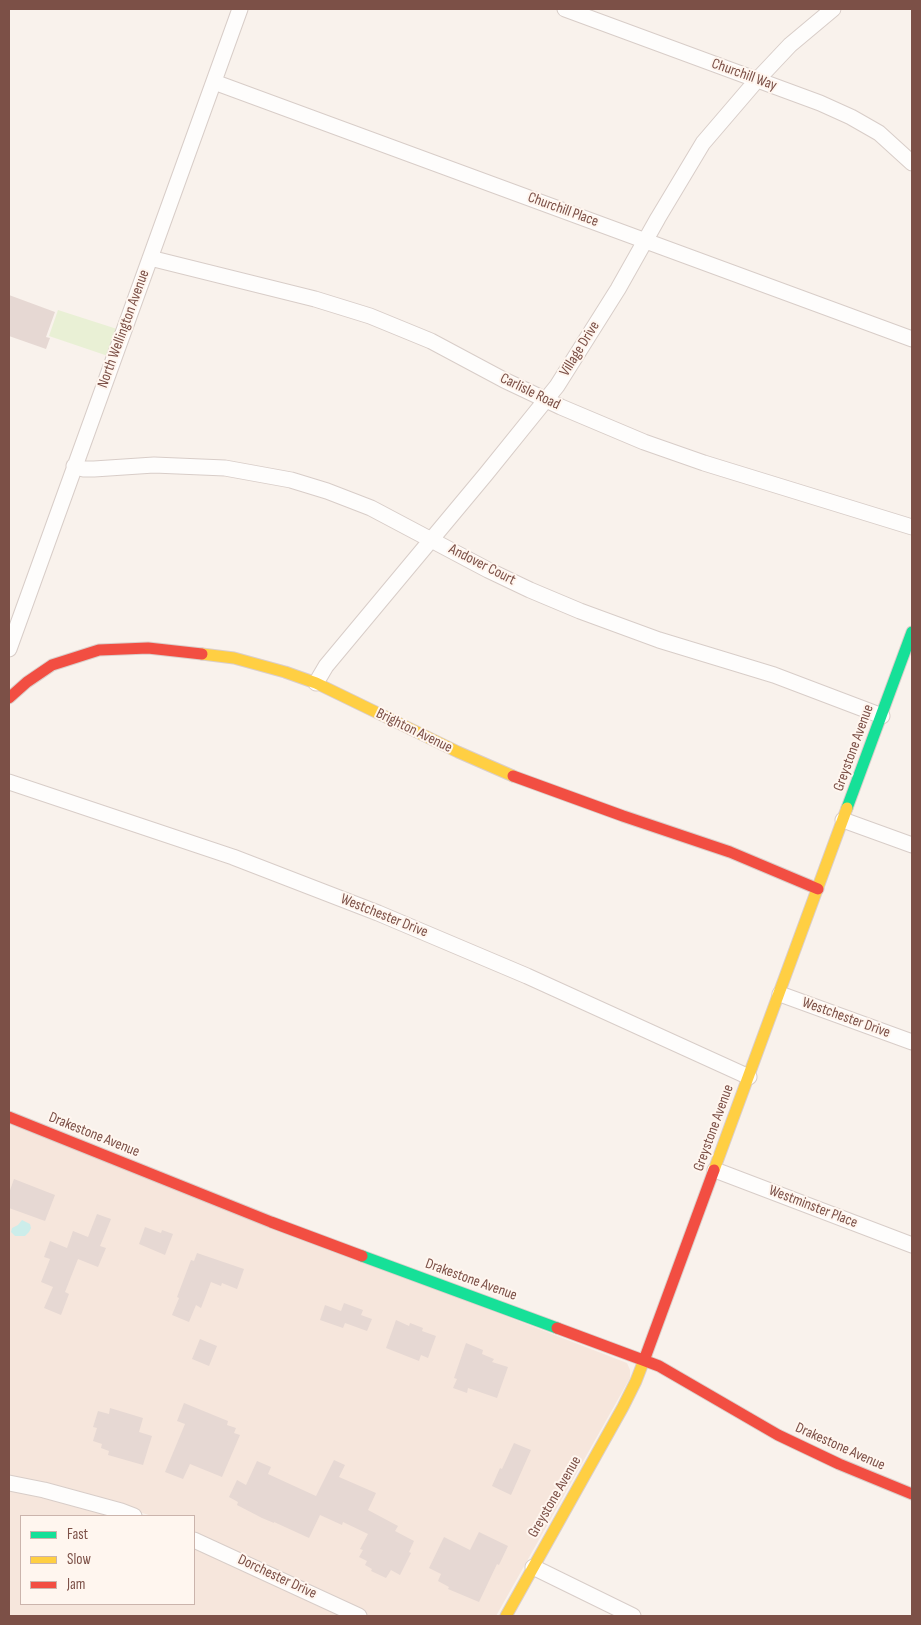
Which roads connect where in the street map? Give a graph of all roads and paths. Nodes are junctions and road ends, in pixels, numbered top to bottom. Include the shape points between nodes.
1 (240, 9) edge
2 (565, 9) edge
3 (833, 9) edge
4 (757, 80) junction
5 (214, 82) junction
6 (912, 163) edge
7 (645, 240) junction
8 (150, 258) junction
9 (912, 339) edge
10 (546, 400) junction
11 (74, 466) junction
12 (912, 527) edge
13 (432, 539) junction
14 (912, 632) edge
15 (9, 648) edge
16 (909, 648) edge
17 (316, 684) junction
18 (9, 698) edge
19 (882, 716) junction
20 (9, 782) edge
21 (843, 820) junction
22 (912, 845) edge
23 (818, 890) junction
24 (780, 994) junction
25 (912, 1042) edge
26 (749, 1077) junction
27 (9, 1117) edge
28 (715, 1170) junction
29 (912, 1245) edge
30 (645, 1360) junction
31 (9, 1483) edge
32 (912, 1494) edge
33 (131, 1515) edge
34 (195, 1540) edge
35 (533, 1567) junction
36 (359, 1616) edge
37 (506, 1616) edge
38 (633, 1616) edge

1 - 5 street, North Wellington Avenue
2 - 4 street, Churchill Way
3 - 4 street, Village Drive via 790,45
4 - 6 street, Churchill Way via 851,117 879,133
4 - 7 street, Village Drive via 703,143
5 - 7 street, Churchill Place
5 - 8 street, North Wellington Avenue
7 - 9 street, Churchill Place
7 - 10 street, Village Drive via 576,357
8 - 10 street, Carlisle Road via 370,316 432,341
8 - 11 street, North Wellington Avenue
10 - 12 street, Carlisle Road via 636,439 704,463
10 - 13 street, Village Drive
11 - 13 street, Andover Court via 94,470 191,465 258,473 327,491 371,508
11 - 15 street, North Wellington Avenue
13 - 17 street, Village Drive via 326,666
13 - 19 street, Andover Court via 530,590 588,615 774,675
14 - 16 street, Greystone Avenue
16 - 19 street, Greystone Avenue
17 - 18 street, Brighton Avenue via 234,658 176,650 118,649 85,653 52,665
17 - 23 street, Brighton Avenue via 513,776 730,852
19 - 21 street, Greystone Avenue
20 - 26 street, Westchester Drive via 233,857 378,912
21 - 22 street
21 - 23 street, Greystone Avenue
23 - 24 street, Greystone Avenue
24 - 25 street, Westchester Drive
24 - 26 street, Greystone Avenue
26 - 28 street, Greystone Avenue
27 - 30 street, Drakestone Avenue via 271,1222
28 - 29 street, Westminster Place
28 - 30 street, Greystone Avenue
30 - 32 street, Drakestone Avenue via 778,1436
30 - 35 street, Greystone Avenue via 623,1408
31 - 33 street
34 - 36 street, Dorchester Drive
35 - 37 street, Greystone Avenue
35 - 38 street

